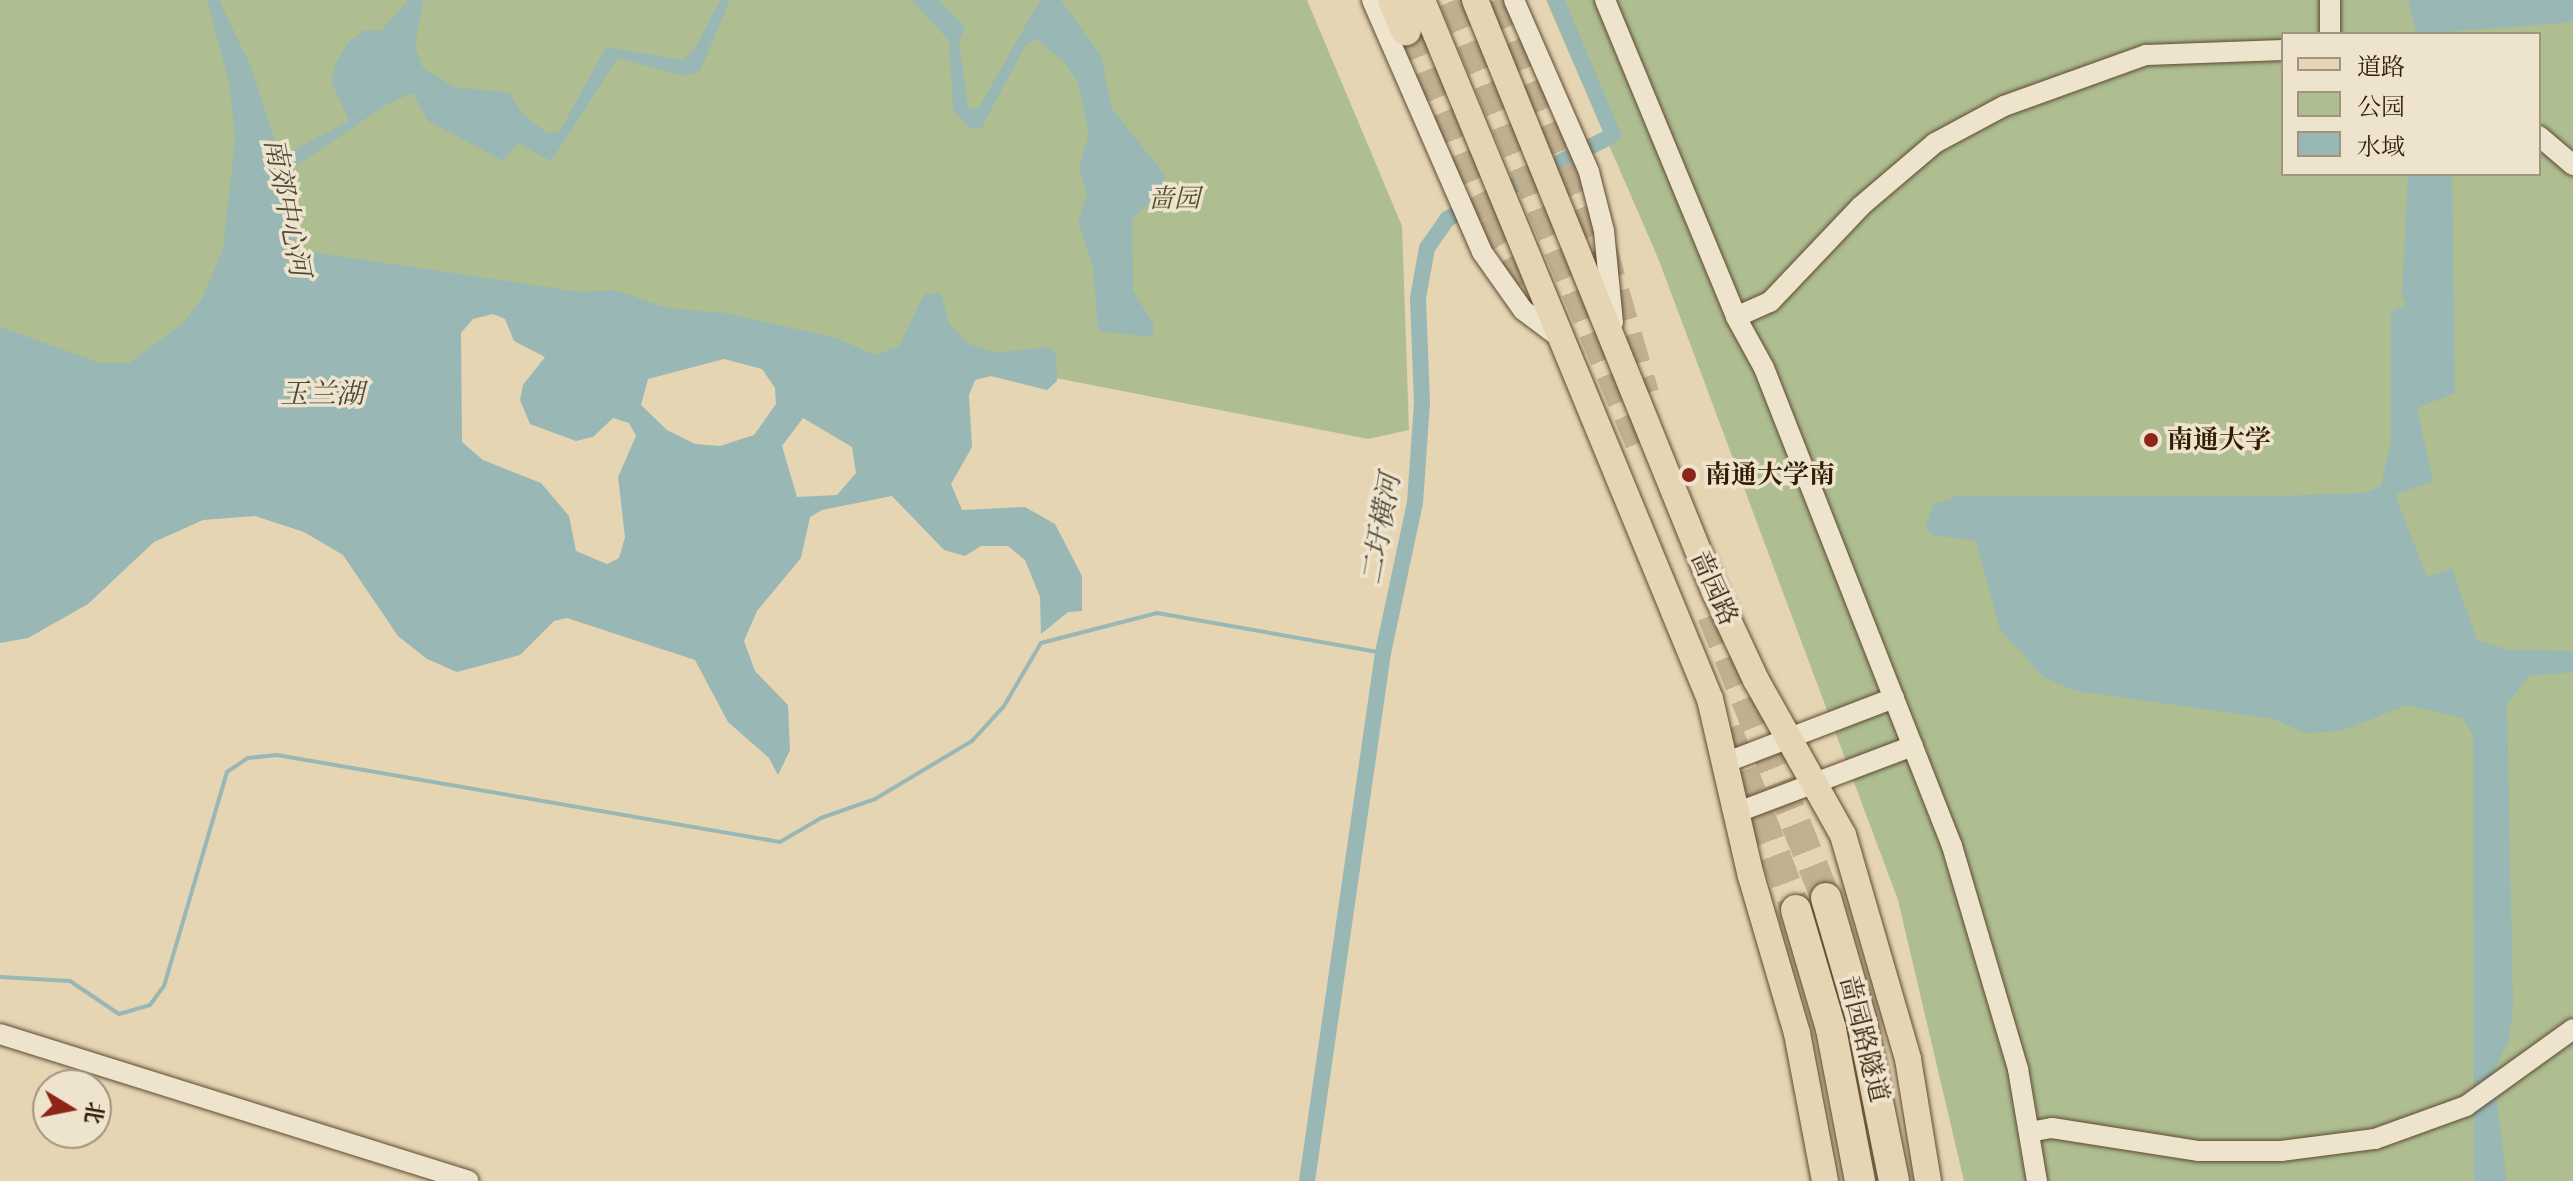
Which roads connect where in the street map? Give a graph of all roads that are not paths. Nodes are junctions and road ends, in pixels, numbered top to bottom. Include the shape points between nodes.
1 (1372, 0) edge
2 (1393, 0) edge
3 (1422, 0) edge
4 (1475, 0) edge
5 (1514, 0) edge
6 (1605, 0) edge
7 (2330, 0) edge
8 (1406, 30) tunnel mouth
9 (2330, 32) edge
10 (2281, 50) edge
11 (2541, 138) edge
12 (2573, 165) edge
13 (1736, 317) junction
14 (1568, 344) junction
15 (1620, 367) junction
16 (1894, 698) junction
17 (1789, 740) junction
18 (1913, 746) junction
19 (1727, 762) junction
20 (1815, 783) junction
21 (1738, 812) junction
22 (1826, 898) tunnel mouth
23 (1796, 910) tunnel mouth
24 (2573, 1029) edge
25 (0, 1034) edge
26 (2029, 1132) junction
27 (469, 1181) edge
28 (1825, 1181) edge
29 (1860, 1181) edge
30 (1894, 1181) edge
31 (1928, 1181) edge
32 (2037, 1181) edge

1 - 14 street via 1482,252 1523,310
2 - 8 highway
3 - 14 main road, 啬园路
4 - 15 main road, 啬园路 via 1583,257
5 - 15 street via 1589,172 1604,231
6 - 13 street
7 - 9 street
10 - 13 street via 2146,55 2004,106 1935,143 1861,206 1770,302
11 - 12 street
13 - 16 street via 1764,368
14 - 19 main road, 啬园路 via 1710,699
15 - 17 main road, 啬园路 via 1714,590
16 - 17 street
16 - 18 street
17 - 19 street
17 - 20 main road, 啬园路
18 - 20 street
18 - 26 street via 1990,961
19 - 21 main road, 啬园路
20 - 21 street
20 - 31 main road, 啬园路 via 1868,904 1908,1059
21 - 28 main road, 啬园路 via 1797,1033
22 - 30 highway, 啬园路隧道 via 1862,1022
23 - 29 highway, 啬园路隧道 via 1831,1029
24 - 26 street via 2466,1106 2375,1139 2281,1151 2199,1151 2052,1128
25 - 27 street
26 - 32 street

